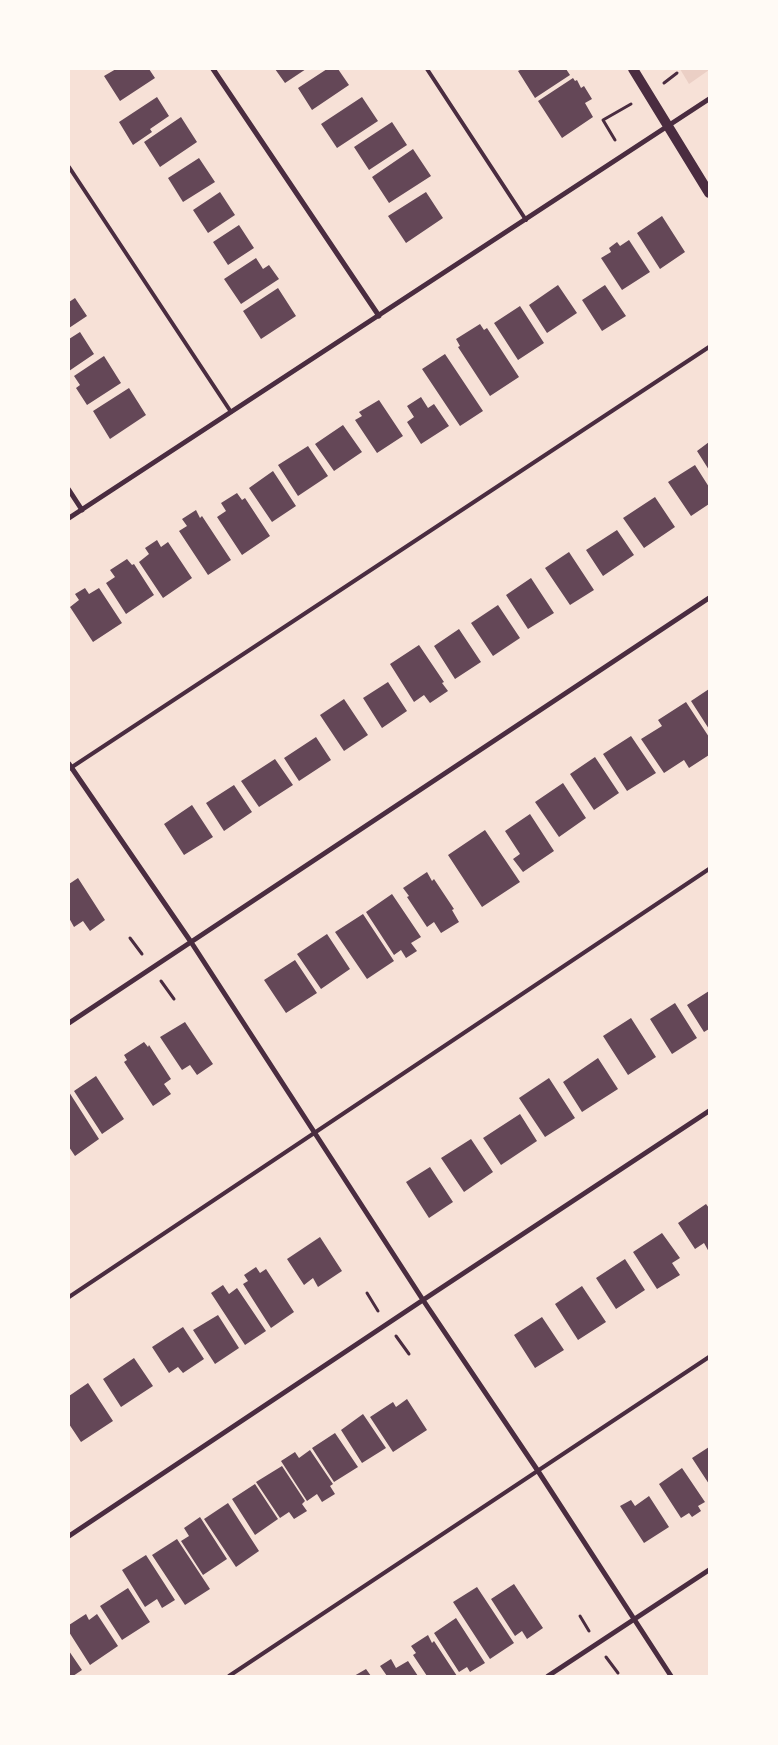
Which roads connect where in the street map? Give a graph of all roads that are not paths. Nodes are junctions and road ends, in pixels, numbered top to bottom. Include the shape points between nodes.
1 (213, 69) edge
2 (427, 69) edge
3 (633, 69) edge
4 (709, 99) edge
5 (668, 126) junction
6 (69, 167) edge
7 (709, 193) edge
8 (526, 220) junction
9 (378, 316) junction
10 (709, 347) edge
11 (231, 412) junction
12 (69, 490) edge
13 (82, 510) junction
14 (69, 518) edge
15 (709, 598) edge
16 (70, 767) edge
17 (709, 869) edge
18 (191, 942) junction
19 (69, 1023) edge
20 (709, 1111) edge
21 (314, 1134) junction
22 (69, 1297) edge
23 (423, 1300) junction
24 (709, 1357) edge
25 (538, 1471) junction
26 (69, 1536) edge
27 (709, 1570) edge
28 (634, 1619) junction
29 (229, 1676) edge
30 (548, 1676) edge
31 (671, 1676) edge

1 - 9 street
2 - 8 lane
3 - 5 main road
4 - 5 street
5 - 7 main road
5 - 8 street
6 - 11 lane
8 - 9 street
9 - 11 street
10 - 16 lane
11 - 13 street
12 - 13 street
13 - 14 street
15 - 18 street
16 - 18 street
17 - 21 lane
18 - 19 street
18 - 21 street
20 - 23 street
21 - 22 lane
21 - 23 street
23 - 25 street
23 - 26 street
24 - 25 lane
25 - 28 street
25 - 29 lane
27 - 28 street
28 - 30 street
28 - 31 street

